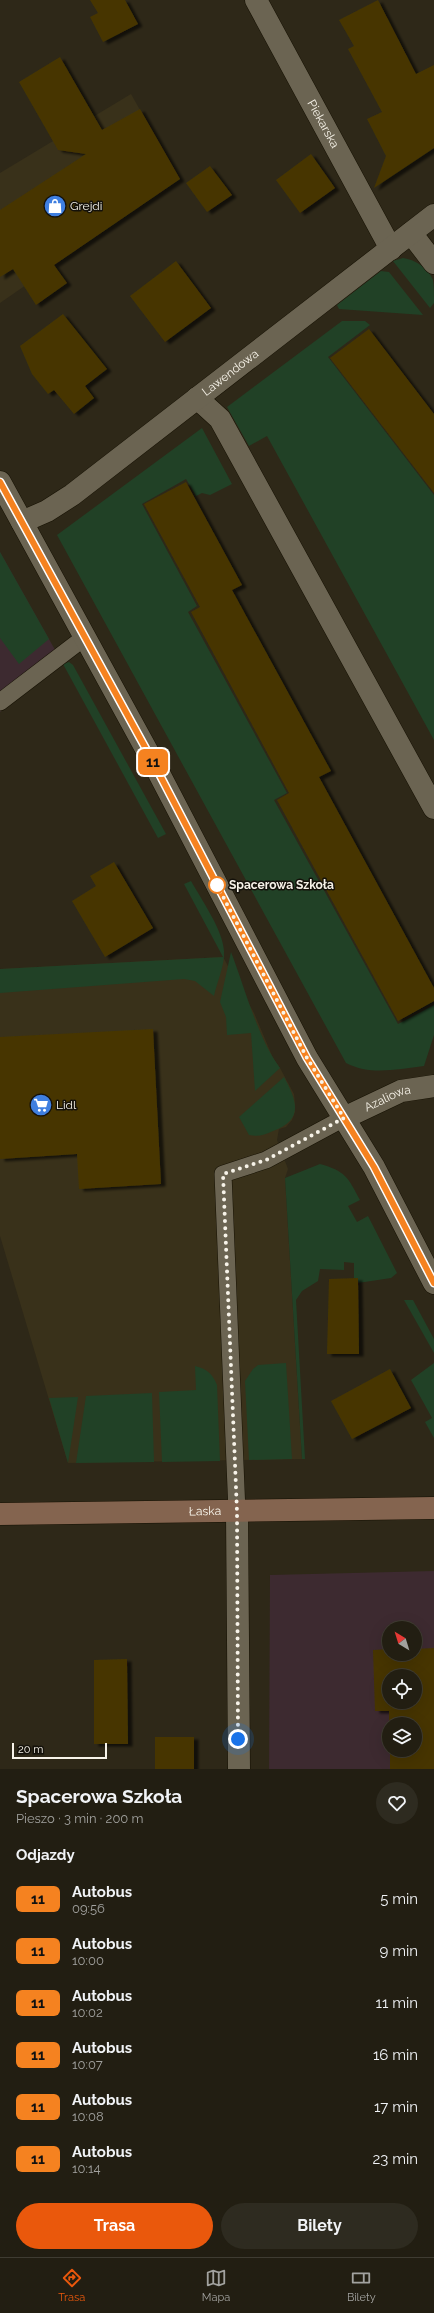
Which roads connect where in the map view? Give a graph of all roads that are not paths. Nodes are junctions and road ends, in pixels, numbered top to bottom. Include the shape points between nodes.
1 (256, 0) edge
2 (434, 215) edge
3 (411, 233) junction
4 (391, 249) junction
5 (434, 263) edge
6 (198, 398) junction
7 (0, 482) edge
8 (22, 522) junction
9 (85, 637) junction
10 (0, 702) edge
11 (434, 808) edge
12 (434, 1086) edge
13 (344, 1118) junction
14 (434, 1283) edge
15 (434, 1508) edge
16 (237, 1512) junction
17 (0, 1514) edge
18 (239, 1769) edge

1 - 4 street, Piekarska
2 - 3 street, Lawendowa
3 - 4 street, Lawendowa
3 - 5 street
4 - 6 street, Lawendowa
6 - 8 street, Lawendowa via 72,495
6 - 11 street via 220,419
7 - 8 street
8 - 9 street
9 - 10 lane
9 - 13 street via 307,1058
12 - 13 street, Azaliowa via 395,1093
13 - 14 street via 374,1167
13 - 16 lane via 266,1160 223,1174
15 - 16 street, Łaska
16 - 17 street, Łaska
16 - 18 street

